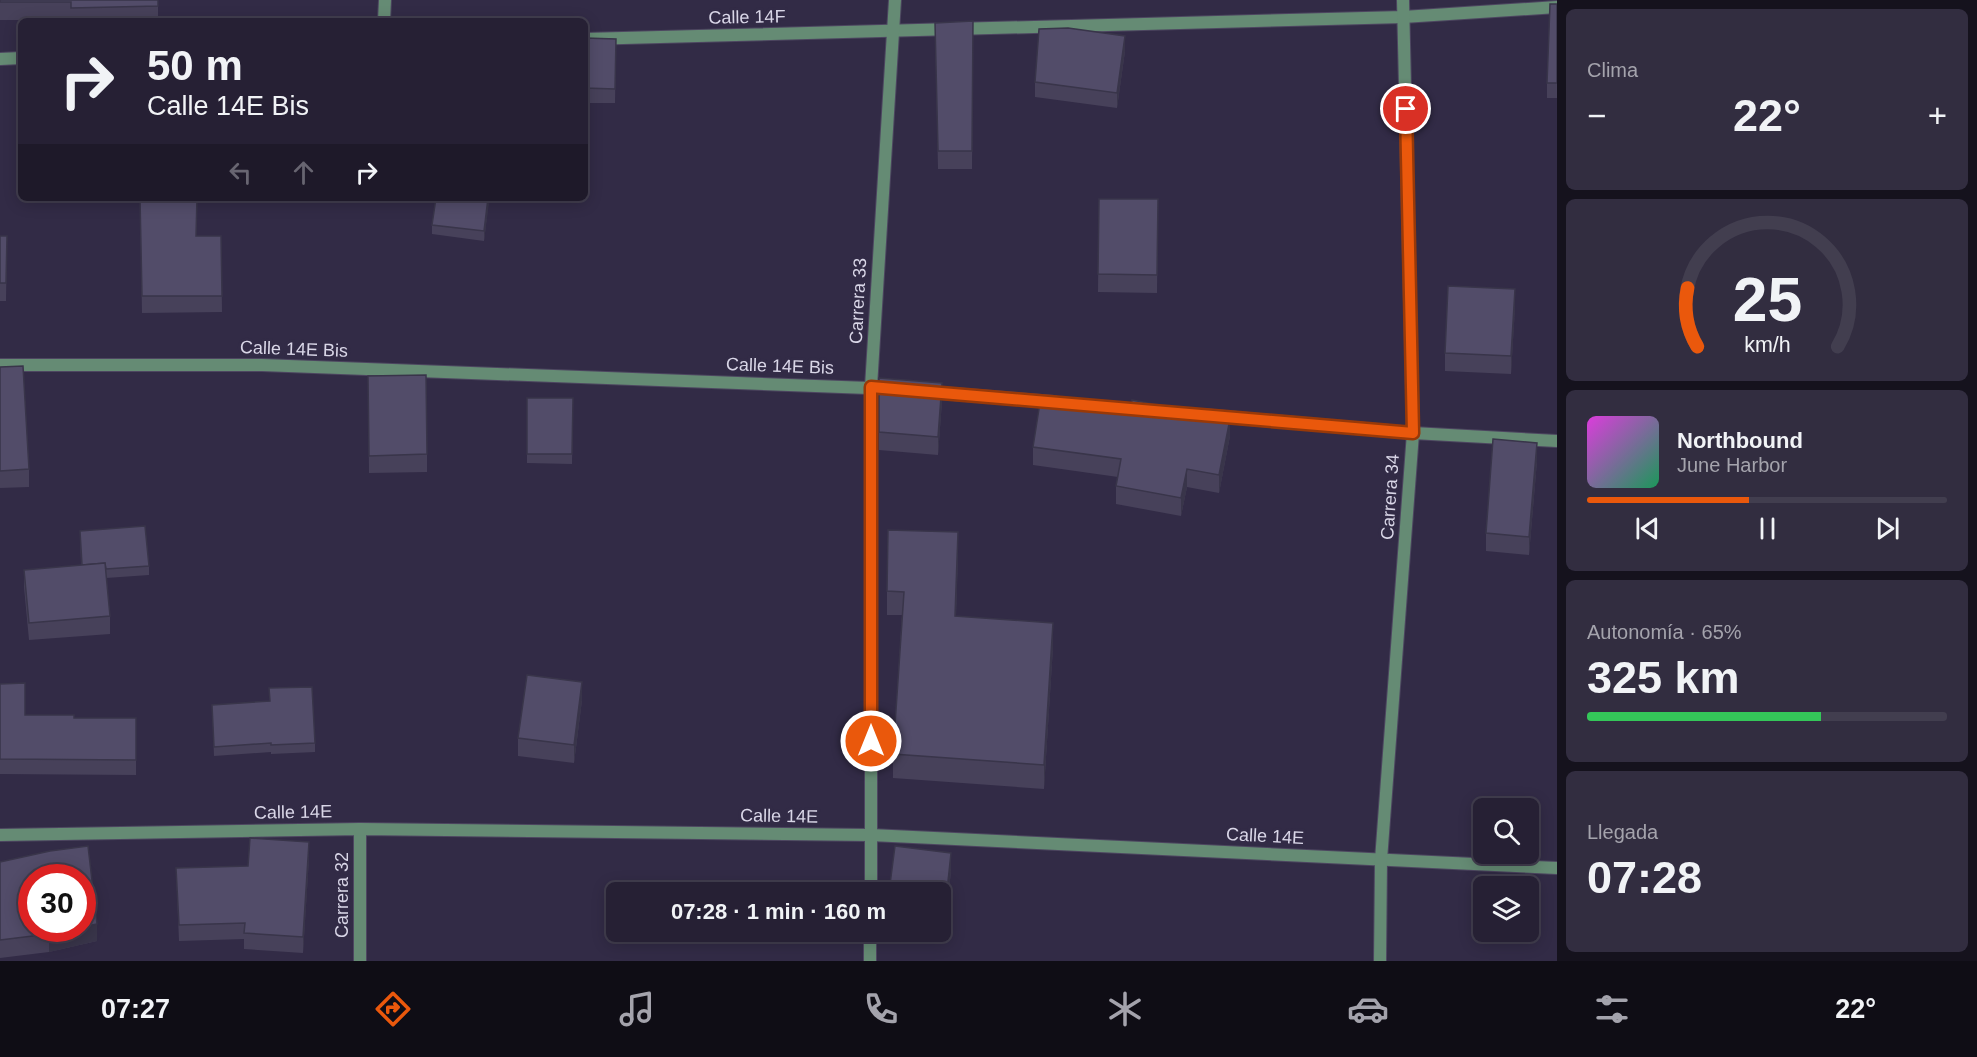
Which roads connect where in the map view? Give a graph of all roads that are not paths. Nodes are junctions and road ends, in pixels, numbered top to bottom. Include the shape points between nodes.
1 (385, 0) edge
2 (895, 0) edge
3 (1403, 0) edge
4 (1557, 7) edge
5 (1403, 17) junction
6 (384, 18) edge
7 (892, 31) junction
8 (588, 39) edge
9 (18, 58) edge
10 (0, 59) edge
11 (0, 365) edge
12 (871, 387) junction
13 (1071, 404) edge
14 (1189, 414) edge
15 (1413, 433) junction
16 (1557, 441) edge
17 (360, 829) junction
18 (0, 835) edge
19 (871, 835) junction
20 (1381, 860) junction
21 (1557, 868) edge
22 (871, 882) edge
23 (870, 942) edge
24 (360, 961) edge
25 (870, 961) edge
26 (1380, 961) edge

1 - 6 street
2 - 7 street, Carrera 33
3 - 5 street, Carrera 34
4 - 5 street, Calle 14F
5 - 7 street, Calle 14F
5 - 15 street, Carrera 34
7 - 8 street, Calle 14F
7 - 12 street, Carrera 33
9 - 10 street
11 - 12 street, Calle 14E Bis via 262,365
12 - 13 street, Calle 14E Bis
12 - 19 street, Carrera 33
14 - 15 street
15 - 16 street
15 - 20 street, Carrera 34
17 - 18 street, Calle 14E
17 - 19 street, Calle 14E
17 - 24 street, Carrera 32
19 - 20 street, Calle 14E
19 - 22 street, Carrera 33
20 - 21 street, Calle 14E
20 - 26 street, Carrera 34
23 - 25 street

